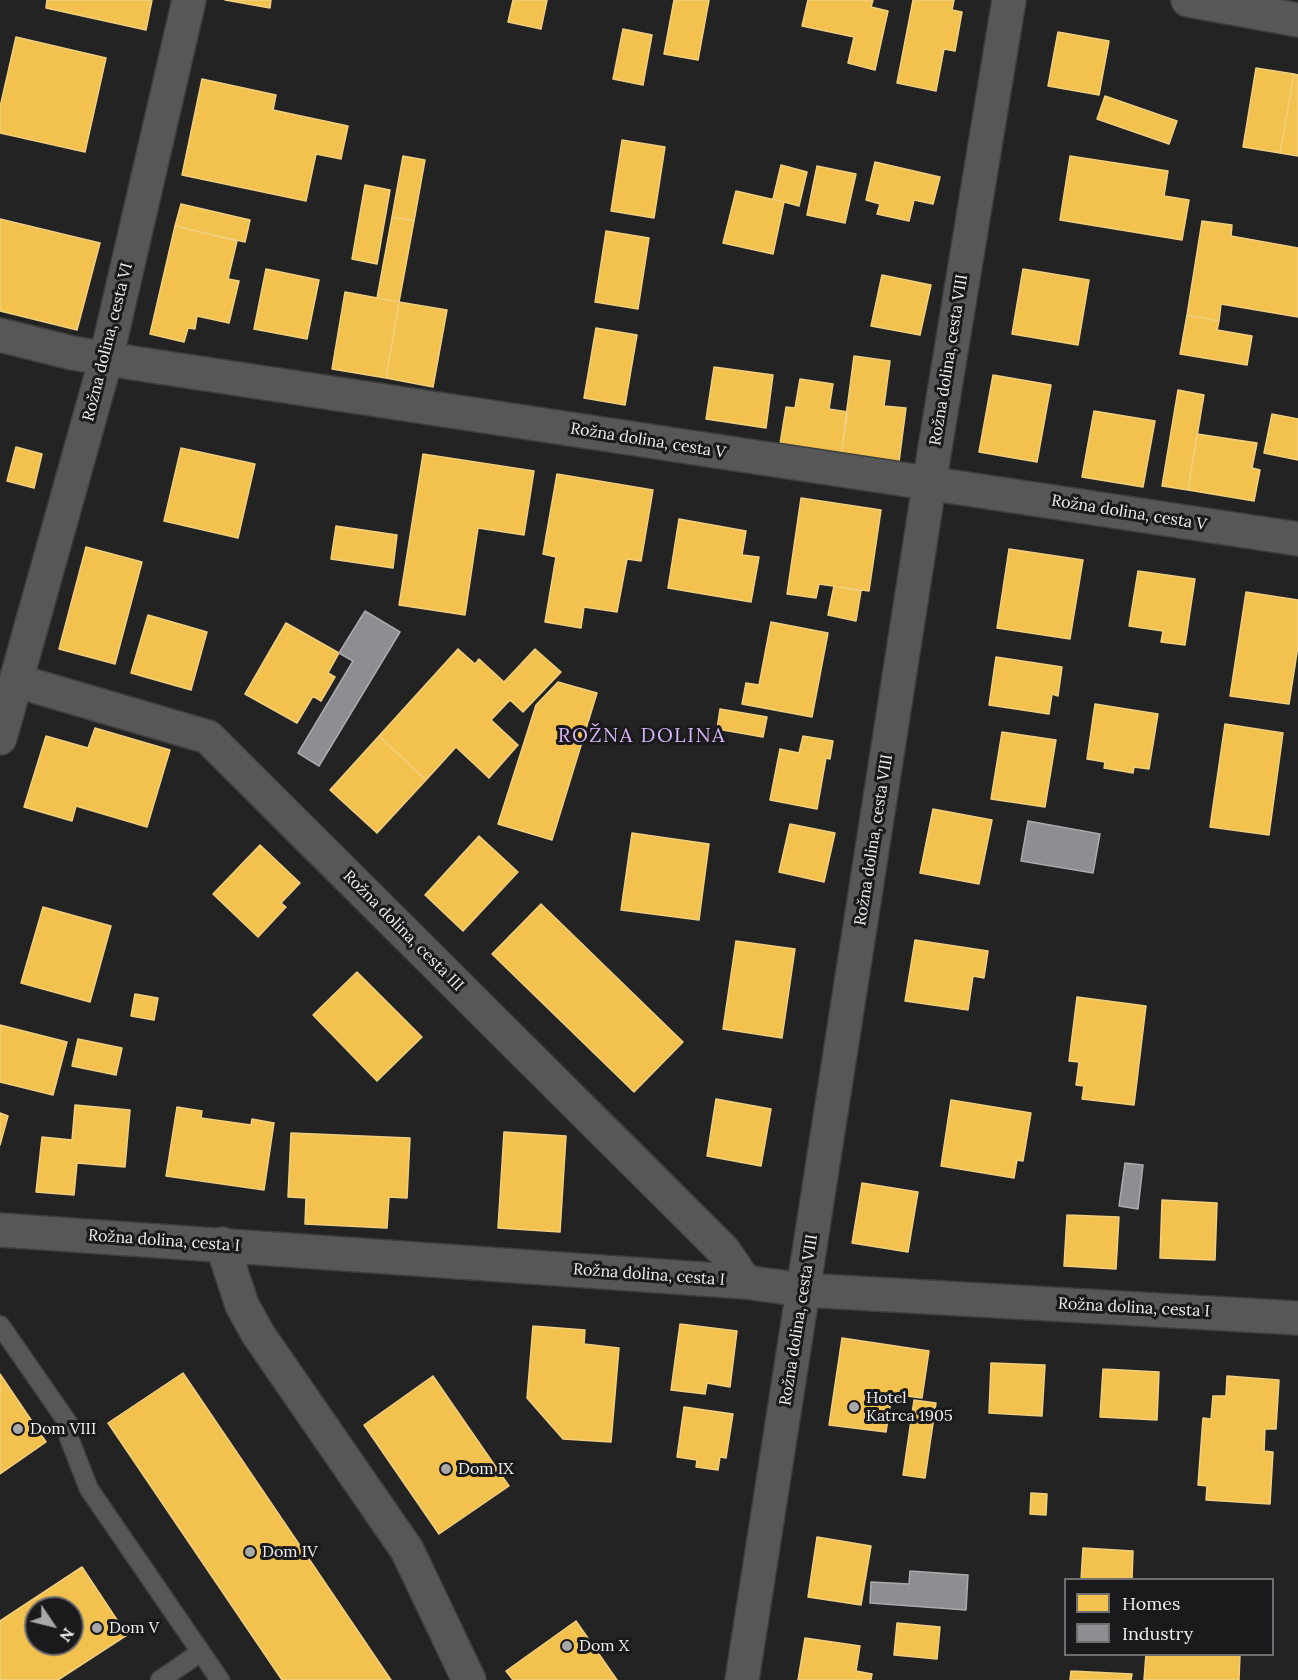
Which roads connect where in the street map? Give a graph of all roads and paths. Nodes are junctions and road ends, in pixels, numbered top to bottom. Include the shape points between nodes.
1 (189, 0) edge
2 (1009, 0) edge
3 (1188, 0) edge
4 (1298, 20) edge
5 (0, 335) edge
6 (106, 359) junction
7 (929, 483) junction
8 (1298, 539) edge
9 (8, 678) edge
10 (0, 738) edge
11 (0, 1230) edge
12 (222, 1244) junction
13 (745, 1282) junction
14 (803, 1290) junction
15 (1298, 1318) edge
16 (0, 1325) edge
17 (201, 1652) junction
18 (160, 1680) edge
19 (220, 1680) edge
20 (469, 1680) edge
21 (742, 1680) edge

1 - 6 street, Rožna dolina, cesta VI
2 - 7 street, Rožna dolina, cesta VIII
3 - 4 street
5 - 6 street, Rožna dolina, cesta V
6 - 7 street, Rožna dolina, cesta V
6 - 9 street, Rožna dolina, cesta VI
7 - 8 street, Rožna dolina, cesta V
7 - 14 street, Rožna dolina, cesta VIII
9 - 10 street, Rožna dolina, cesta VI
9 - 13 street, Rožna dolina, cesta III via 208,737 724,1251
11 - 12 street, Rožna dolina, cesta I
12 - 13 street, Rožna dolina, cesta I
12 - 20 street via 242,1305 258,1334 407,1550
13 - 14 street, Rožna dolina, cesta I
14 - 15 street, Rožna dolina, cesta I
14 - 21 street, Rožna dolina, cesta VIII
16 - 17 lane via 68,1423 69,1438 89,1489
17 - 18 lane
17 - 19 lane

